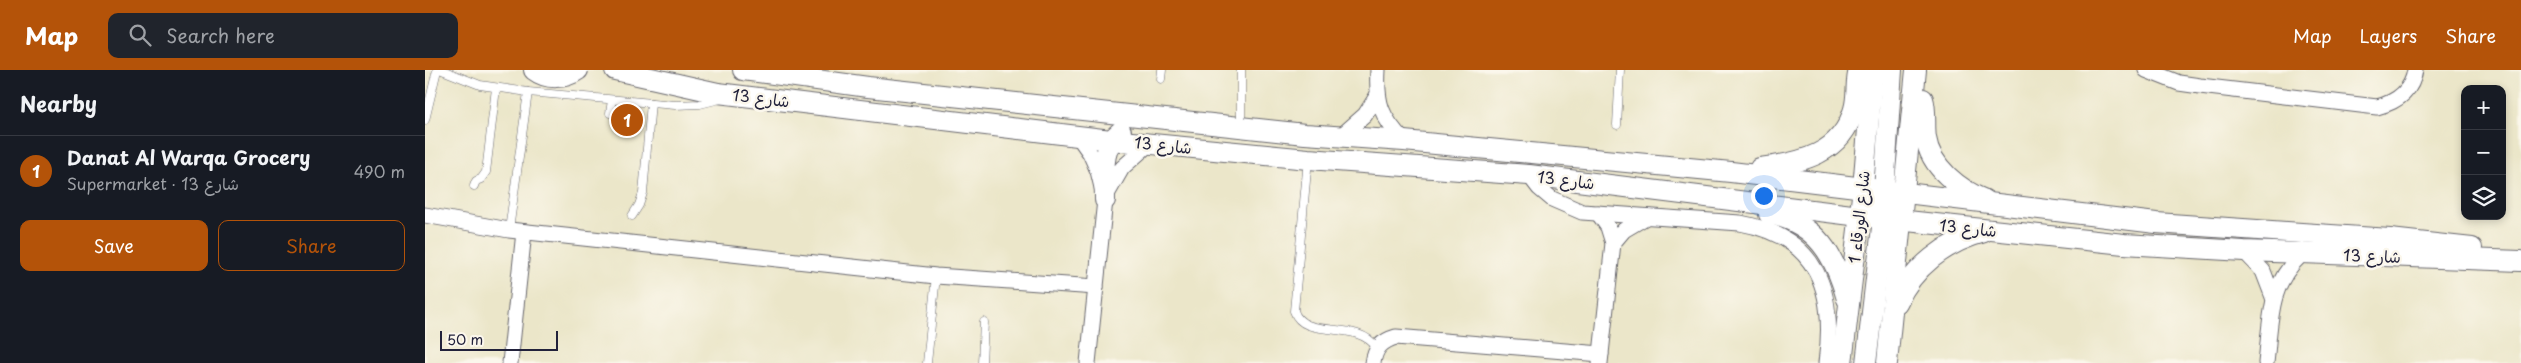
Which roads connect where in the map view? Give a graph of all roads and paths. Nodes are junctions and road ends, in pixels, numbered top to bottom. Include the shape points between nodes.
1 (437, 70) edge
2 (442, 70) edge
3 (534, 70) edge
4 (578, 70) edge
5 (615, 70) edge
6 (743, 70) edge
7 (1241, 70) edge
8 (1378, 70) edge
9 (1620, 70) edge
10 (1859, 70) edge
11 (1873, 70) edge
12 (1892, 70) edge
13 (2146, 70) edge
14 (2415, 70) edge
15 (1916, 79) edge
16 (496, 88) junction
17 (528, 92) junction
18 (732, 94) junction
19 (1377, 96) junction
20 (612, 100) junction
21 (651, 103) junction
22 (610, 113) dead end
23 (425, 120) edge
24 (1617, 125) dead end
25 (1241, 126) junction
26 (1078, 136) junction
27 (1340, 137) junction
28 (1111, 140) junction
29 (1404, 141) junction
30 (1149, 144) junction
31 (1309, 159) junction
32 (1731, 172) junction
33 (1529, 175) junction
34 (474, 186) dead end
35 (1863, 188) junction
36 (1884, 191) junction
37 (1905, 193) junction
38 (1105, 200) junction
39 (1731, 201) junction
40 (1999, 205) junction
41 (1598, 213) junction
42 (425, 215) edge
43 (632, 216) dead end
44 (1860, 216) junction
45 (1646, 217) junction
46 (1893, 220) junction
47 (509, 230) junction
48 (1991, 230) junction
49 (524, 232) junction
50 (1613, 244) junction
51 (2244, 252) junction
52 (2521, 253) edge
53 (2302, 254) junction
54 (2521, 261) edge
55 (936, 276) junction
56 (1096, 287) junction
57 (2273, 297) junction
58 (1849, 308) junction
59 (1894, 311) junction
60 (984, 322) dead end
61 (1377, 348) junction
62 (1600, 358) edge
63 (510, 363) edge
64 (927, 363) edge
65 (982, 363) edge
66 (1088, 363) edge
67 (1373, 363) edge
68 (1826, 363) edge
69 (1842, 363) edge
70 (1866, 363) edge
71 (1887, 363) edge
72 (2266, 363) edge

1 - 23 lane
2 - 16 lane via 463,80
3 - 4 street via 556,78
5 - 18 street, شارع 13
6 - 25 street, شارع 13 via 868,87
7 - 25 lane
8 - 19 street
9 - 24 lane
10 - 32 street via 1854,111 1837,142 1802,161
11 - 35 street, شارع الورقاء 1
12 - 36 street
13 - 14 street via 2179,83 2377,107 2401,97 2409,88
15 - 37 street
15 - 40 street via 1924,100 1926,137 1937,164 1967,190
16 - 17 lane
16 - 34 lane via 486,172
17 - 20 lane
17 - 47 lane
18 - 21 lane via 692,105
18 - 26 street, شارع 13
19 - 27 street via 1365,115
19 - 29 street via 1385,116
20 - 21 lane
20 - 22 lane
21 - 43 lane via 643,193
25 - 27 street, شارع 13
25 - 28 street via 1210,132 1131,127 1120,131
26 - 28 street, شارع 13
26 - 38 street via 1097,166
27 - 29 street, شارع 13
28 - 30 street, شارع 13
28 - 38 street via 1105,157
29 - 32 street, شارع 13
30 - 31 street, شارع 13
30 - 38 street via 1122,168
31 - 33 street, شارع 13
31 - 61 lane via 1294,311 1296,318 1309,326 1361,333
32 - 35 street, شارع 13
33 - 39 street, شارع 13
33 - 41 street via 1551,199 1566,207
35 - 36 street, شارع 13
35 - 44 street, شارع الورقاء 1
35 - 46 street
36 - 37 street, شارع 13
36 - 46 street
37 - 40 street, شارع 13
37 - 46 street
38 - 56 street
39 - 44 street, شارع 13
39 - 58 street via 1748,211 1785,218 1824,245 1837,267
40 - 52 street, شارع 13 via 2156,223 2390,239
41 - 45 street
41 - 50 street via 1608,227
42 - 47 street
44 - 46 street, شارع 13
44 - 58 street, شارع الورقاء 1
45 - 50 street via 1631,225
45 - 68 street via 1740,223 1779,234 1795,246 1818,273 1826,294 1829,332
46 - 48 street, شارع 13
46 - 59 street
46 - 70 street
47 - 49 street
48 - 51 street, شارع 13
48 - 59 street via 1959,240 1932,258 1909,282
49 - 55 street
49 - 63 street
50 - 62 street
51 - 53 street, شارع 13
51 - 57 street via 2263,272
53 - 54 street, شارع 13
53 - 57 street via 2284,273
55 - 56 street
55 - 64 lane
56 - 66 street
57 - 72 street
58 - 69 street, شارع الورقاء 1
59 - 71 street
60 - 65 lane
61 - 62 street via 1386,340 1407,337
61 - 67 street

